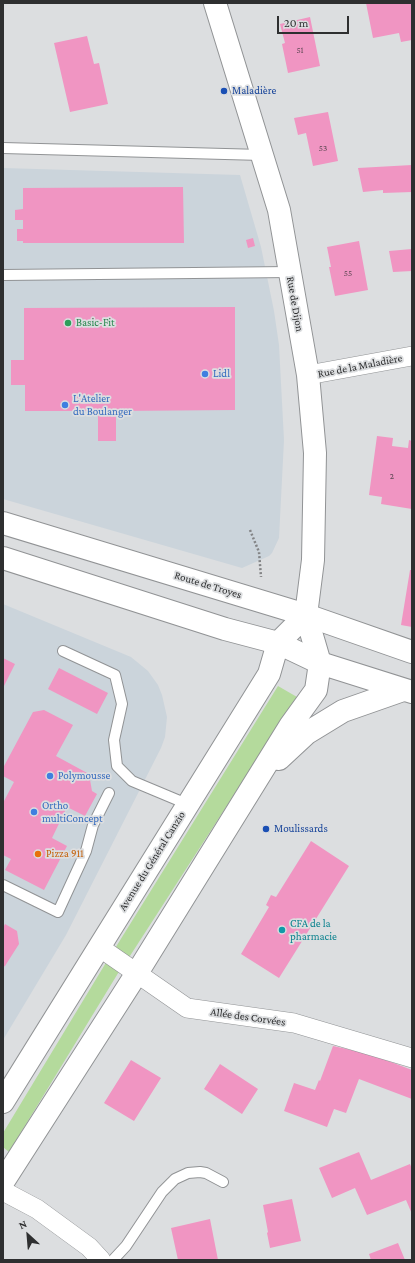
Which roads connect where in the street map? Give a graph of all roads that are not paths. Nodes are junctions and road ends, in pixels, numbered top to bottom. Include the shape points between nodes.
1 (216, 3) edge
2 (3, 148) edge
3 (262, 155) junction
4 (290, 272) junction
5 (3, 275) edge
6 (412, 356) edge
7 (308, 375) junction
8 (3, 523) edge
9 (3, 558) edge
10 (305, 621) junction
11 (278, 643) junction
12 (63, 651) dead end
13 (412, 652) edge
14 (320, 663) junction
15 (408, 691) edge
16 (258, 780) junction
17 (109, 793) dead end
18 (187, 804) junction
19 (3, 884) edge
20 (99, 947) junction
21 (137, 973) junction
22 (412, 1058) edge
23 (5, 1094) edge
24 (3, 1182) edge
25 (223, 1182) dead end
26 (3, 1191) edge
27 (101, 1260) edge
28 (113, 1260) edge

1 - 3 street, Rue de Dijon
2 - 3 lane
3 - 4 street, Rue de Dijon via 279,210
4 - 5 lane
4 - 7 street, Rue de Dijon
6 - 7 street, Rue de la Maladière
7 - 10 street, Rue de Dijon via 315,453 313,560
8 - 10 street, Route de Troyes
9 - 11 street via 224,629
10 - 11 street, Avenue du Général Canzio
10 - 13 street, Route de Troyes
10 - 14 street
11 - 14 street
11 - 18 street, Avenue du Général Canzio via 269,674
12 - 18 lane via 115,675 122,704 114,740 117,766 132,781
14 - 15 street
14 - 16 street via 316,690 290,726
15 - 16 street via 343,711 307,733
16 - 21 street
17 - 19 lane via 93,825 86,851 58,912
18 - 20 street, Avenue du Général Canzio
20 - 21 street, Allée des Corvées
20 - 23 street, Avenue du Général Canzio
21 - 22 street, Allée des Corvées via 187,1008 294,1023
21 - 24 street
25 - 28 lane via 200,1172 188,1173 175,1179 162,1192 126,1246
26 - 27 street via 37,1209 89,1247

